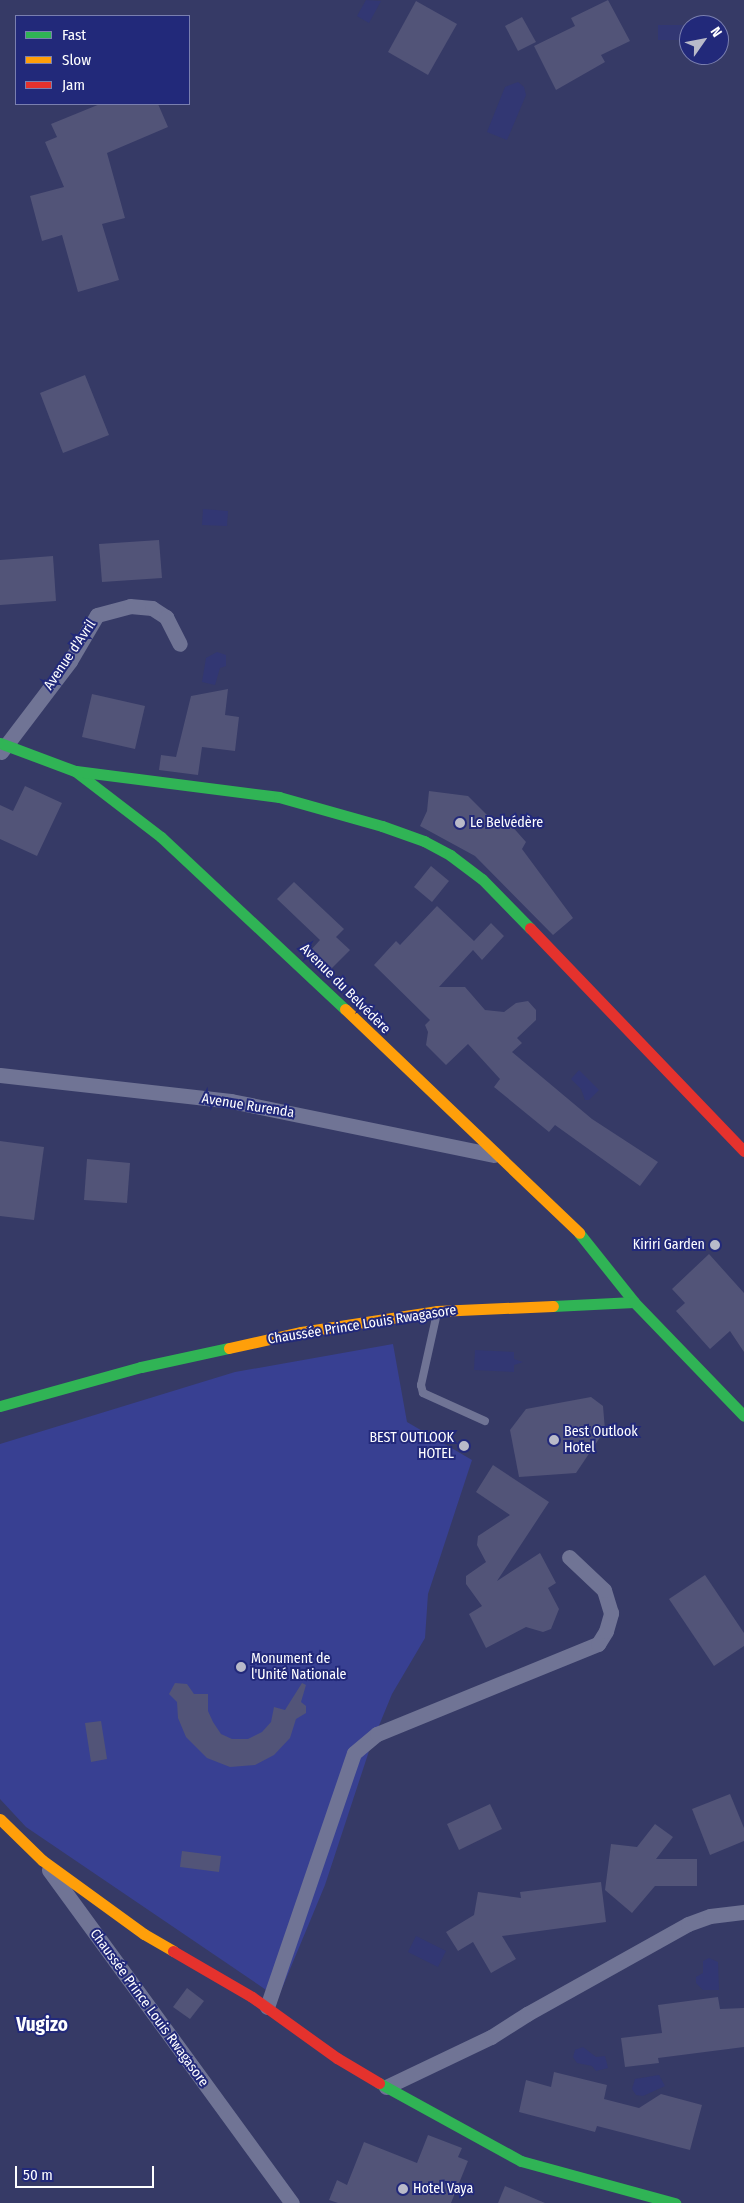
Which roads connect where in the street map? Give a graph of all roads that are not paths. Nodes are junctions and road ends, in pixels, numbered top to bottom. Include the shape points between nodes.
1 (180, 644) dead end
2 (2, 747) edge
3 (75, 771) junction
4 (0, 1075) edge
5 (744, 1151) edge
6 (494, 1155) junction
7 (634, 1302) junction
8 (438, 1311) junction
9 (0, 1393) edge
10 (16, 1401) junction
11 (0, 1406) edge
12 (744, 1416) edge
13 (485, 1422) dead end
14 (569, 1557) dead end
15 (0, 1818) edge
16 (42, 1860) junction
17 (743, 1911) edge
18 (266, 2007) junction
19 (386, 2087) junction
20 (292, 2203) edge
21 (675, 2203) edge

1 - 2 street, Avenue d'Avril via 166,617 152,608 130,606 97,615 70,661
2 - 3 street, Avenue du Belvédère
3 - 5 street via 280,797 382,826 424,841 450,855 482,879
3 - 6 street, Avenue du Belvédère via 161,837 272,938
4 - 6 street, Avenue Rurenda via 230,1101
6 - 7 street, Avenue du Belvédère via 574,1227
7 - 8 street, Chaussée Prince Louis Rwagasore
7 - 12 street
8 - 10 street, Chaussée Prince Louis Rwagasore via 301,1332 141,1367
8 - 13 lane via 421,1385 423,1393
9 - 10 street
10 - 11 street, Chaussée Prince Louis Rwagasore
14 - 18 street via 604,1590 611,1613 598,1644 377,1734 354,1753
15 - 16 street, Chaussée Prince Louis Rwagasore
16 - 18 street via 144,1934
16 - 20 street, Chaussée Prince Louis Rwagasore
17 - 19 street via 710,1916 688,1924 475,2046
18 - 19 street via 337,2058
19 - 21 street via 521,2162

